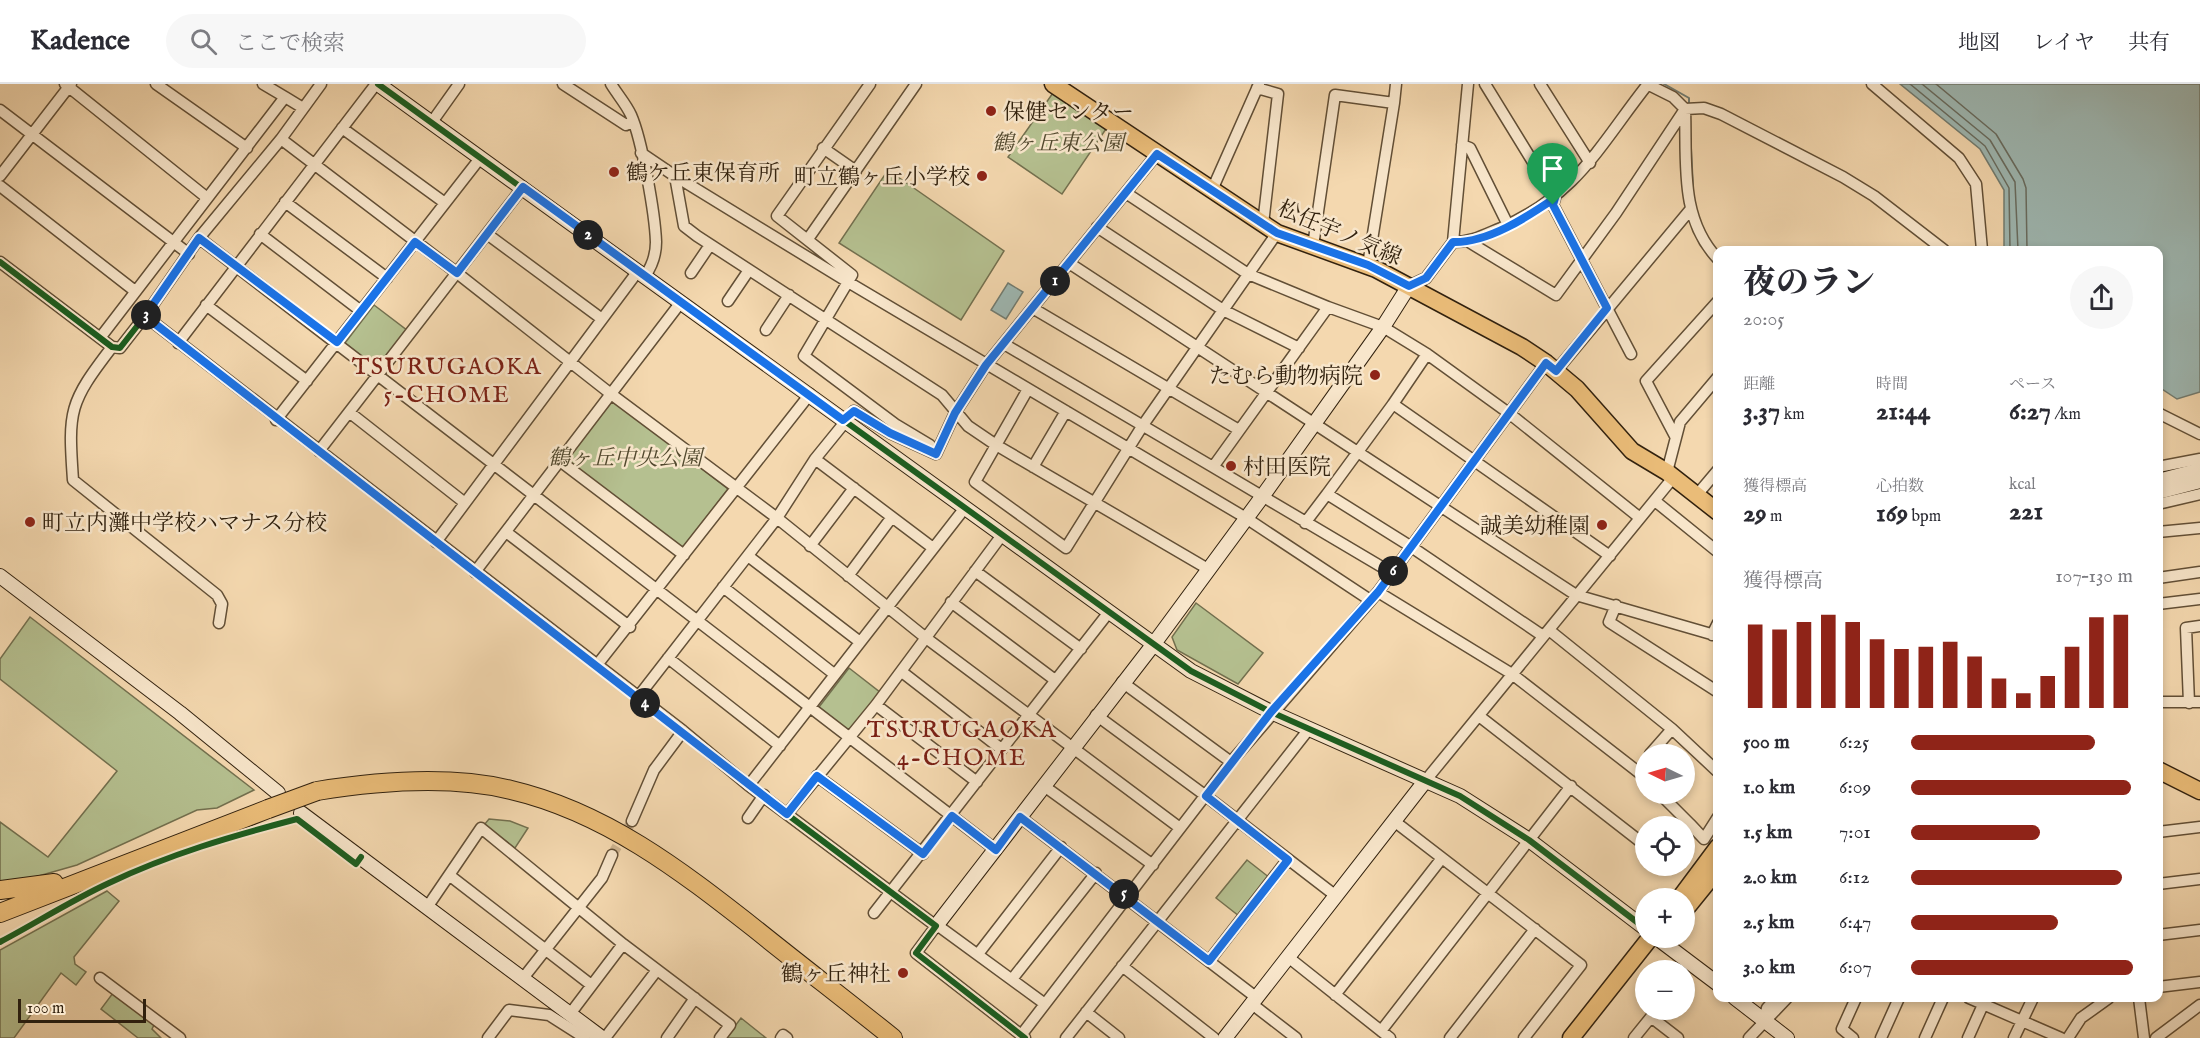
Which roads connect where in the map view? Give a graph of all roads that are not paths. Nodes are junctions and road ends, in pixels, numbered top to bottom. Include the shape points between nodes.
1 (156, 84) edge
2 (263, 84) edge
3 (321, 84) edge
4 (377, 84) edge
5 (459, 84) edge
6 (563, 84) edge
7 (611, 84) edge
8 (870, 84) edge
9 (916, 84) edge
10 (1053, 84) edge
11 (1396, 84) edge
12 (1468, 84) edge
13 (1485, 84) edge
14 (1540, 84) edge
15 (1647, 84) edge
16 (1872, 84) edge
17 (68, 85) edge
18 (1258, 86) edge
19 (1335, 89) edge
20 (285, 97) junction
21 (1394, 103) junction
22 (303, 108) junction
23 (1689, 109) junction
24 (0, 110) edge
25 (432, 122) junction
26 (633, 122) junction
27 (342, 128) junction
28 (33, 135) junction
29 (281, 139) junction
30 (1462, 145) junction
31 (247, 148) junction
32 (823, 148) junction
33 (641, 153) junction
34 (1157, 154) junction
35 (481, 157) junction
36 (1590, 163) junction
37 (314, 164) junction
38 (856, 171) junction
39 (0, 176) edge
40 (675, 176) junction
41 (0, 186) edge
42 (523, 187) junction
43 (1212, 190) junction
44 (1126, 193) junction
45 (206, 197) junction
46 (1555, 198) junction
47 (285, 202) junction
48 (445, 203) junction
49 (1690, 210) junction
50 (1508, 225) junction
51 (1097, 227) junction
52 (1270, 229) junction
53 (260, 234) junction
54 (487, 234) junction
55 (199, 238) junction
56 (808, 239) junction
57 (415, 242) junction
58 (1453, 242) junction
59 (1468, 242) junction
60 (174, 244) junction
61 (710, 245) junction
62 (1313, 246) junction
63 (1939, 246) edge
64 (1982, 246) edge
65 (189, 254) junction
66 (1713, 254) edge
67 (1582, 259) junction
68 (0, 261) edge
69 (1068, 263) junction
70 (1368, 265) junction
71 (236, 266) junction
72 (748, 270) junction
73 (457, 273) junction
74 (691, 273) dead end
75 (641, 274) junction
76 (1248, 274) junction
77 (387, 278) junction
78 (848, 282) junction
79 (1409, 286) junction
80 (135, 291) junction
81 (789, 295) junction
82 (728, 301) dead end
83 (681, 302) junction
84 (206, 305) junction
85 (1328, 307) junction
86 (1713, 307) edge
87 (1607, 308) junction
88 (1034, 309) junction
89 (1223, 310) junction
90 (361, 311) junction
91 (145, 316) junction
92 (602, 319) junction
93 (825, 319) junction
94 (1383, 327) junction
95 (766, 330) dead end
96 (99, 338) junction
97 (337, 342) junction
98 (178, 343) junction
99 (1004, 344) junction
100 (1198, 347) junction
101 (112, 348) junction
102 (1299, 348) junction
103 (1427, 354) junction
104 (1631, 354) dead end
105 (570, 362) junction
106 (986, 365) junction
107 (1551, 367) junction
108 (378, 375) junction
109 (307, 381) junction
110 (1713, 383) edge
111 (1170, 388) junction
112 (1028, 389) junction
113 (1266, 393) junction
114 (611, 394) junction
115 (810, 394) junction
116 (1393, 404) junction
117 (1066, 411) junction
118 (349, 412) junction
119 (955, 413) junction
120 (1510, 414) junction
121 (2163, 416) edge
122 (276, 420) junction
123 (843, 420) junction
124 (1312, 423) junction
125 (1143, 425) junction
126 (1239, 430) junction
127 (2200, 434) edge
128 (1675, 435) junction
129 (996, 445) junction
130 (1129, 447) junction
131 (938, 449) junction
132 (319, 451) junction
133 (1357, 452) junction
134 (815, 459) junction
135 (2200, 459) edge
136 (1475, 460) junction
137 (560, 461) junction
138 (495, 463) junction
139 (2163, 466) edge
140 (1034, 467) junction
141 (1213, 467) junction
142 (2194, 472) edge
143 (1670, 476) junction
144 (1713, 476) edge
145 (2163, 478) edge
146 (2200, 481) edge
147 (854, 488) junction
148 (736, 489) junction
149 (2163, 491) edge
150 (535, 493) junction
151 (1327, 494) junction
152 (2200, 494) edge
153 (1696, 496) junction
154 (1262, 497) junction
155 (1655, 501) junction
156 (465, 503) junction
157 (1096, 503) junction
158 (2163, 503) edge
159 (1440, 506) junction
160 (1713, 508) edge
161 (964, 509) junction
162 (892, 517) junction
163 (777, 518) junction
164 (1246, 518) junction
165 (1640, 518) junction
166 (1305, 524) junction
167 (2200, 528) edge
168 (506, 532) junction
169 (2163, 532) edge
170 (1002, 535) junction
171 (436, 542) junction
172 (810, 546) junction
173 (1410, 546) junction
174 (933, 548) junction
175 (1713, 548) edge
176 (684, 555) junction
177 (748, 556) junction
178 (1610, 556) junction
179 (1208, 569) junction
180 (975, 571) junction
181 (475, 572) junction
182 (2200, 572) edge
183 (1392, 573) junction
184 (0, 576) edge
185 (848, 576) junction
186 (2163, 577) edge
187 (723, 587) junction
188 (657, 589) junction
189 (1576, 595) junction
190 (1374, 596) junction
191 (2200, 599) edge
192 (951, 602) junction
193 (2163, 603) edge
194 (1616, 605) junction
195 (888, 608) junction
196 (1109, 612) junction
197 (697, 620) junction
198 (219, 623) dead end
199 (2200, 626) edge
200 (630, 627) junction
201 (1546, 633) junction
202 (1713, 634) edge
203 (926, 638) junction
204 (860, 642) junction
205 (1153, 645) junction
206 (1081, 649) junction
207 (668, 658) junction
208 (597, 665) junction
209 (902, 672) junction
210 (834, 674) junction
211 (1512, 674) junction
212 (1055, 680) junction
213 (1122, 682) junction
214 (1713, 689) edge
215 (638, 697) junction
216 (2163, 702) edge
217 (2194, 702) edge
218 (876, 705) junction
219 (809, 708) junction
220 (1271, 712) junction
221 (1028, 713) junction
222 (1096, 715) junction
223 (1479, 716) junction
224 (1309, 729) junction
225 (1672, 729) junction
226 (683, 731) junction
227 (850, 738) junction
228 (1659, 744) edge
229 (780, 746) junction
230 (1072, 747) junction
231 (1000, 748) junction
232 (1231, 762) junction
233 (1713, 767) edge
234 (1635, 768) edge
235 (2163, 772) edge
236 (817, 776) junction
237 (1426, 780) junction
238 (977, 782) junction
239 (749, 785) junction
240 (1044, 786) junction
241 (1571, 786) junction
242 (2200, 791) edge
243 (278, 793) dead end
244 (764, 795) junction
245 (1206, 796) junction
246 (1668, 804) edge
247 (301, 813) dead end
248 (787, 814) junction
249 (952, 816) junction
250 (1678, 816) edge
251 (1020, 817) junction
252 (748, 818) dead end
253 (1237, 819) junction
254 (632, 821) tunnel mouth
255 (1394, 821) junction
256 (1713, 824) edge
257 (2200, 827) edge
258 (1180, 828) junction
259 (2163, 831) edge
260 (1695, 833) edge
261 (1635, 837) edge
262 (1529, 840) junction
263 (1061, 847) junction
264 (996, 850) junction
265 (923, 854) junction
266 (148, 855) junction
267 (612, 855) tunnel mouth
268 (1442, 858) junction
269 (1288, 860) junction
270 (1153, 866) junction
271 (1711, 868) edge
272 (1095, 873) junction
273 (449, 875) junction
274 (2200, 879) edge
275 (2163, 883) edge
276 (1690, 888) edge
277 (0, 890) edge
278 (892, 893) junction
279 (1695, 893) edge
280 (1488, 894) junction
281 (1336, 897) junction
282 (1128, 898) junction
283 (428, 906) junction
284 (579, 908) junction
285 (0, 913) edge
286 (874, 914) dead end
287 (1158, 921) junction
288 (1635, 921) edge
289 (937, 926) junction
290 (1535, 929) junction
291 (2200, 930) edge
292 (2163, 934) edge
293 (623, 944) junction
294 (1649, 948) edge
295 (1651, 948) edge
296 (1671, 948) edge
297 (546, 951) junction
298 (978, 954) junction
299 (1288, 957) junction
300 (1209, 961) junction
301 (1122, 966) junction
302 (657, 970) junction
303 (524, 977) junction
304 (100, 978) dead end
305 (1013, 978) junction
306 (1713, 980) edge
307 (2200, 982) edge
308 (590, 984) junction
309 (2163, 986) edge
310 (1335, 995) junction
311 (695, 998) junction
312 (1255, 1001) junction
313 (1741, 1002) edge
314 (1772, 1002) edge
315 (1784, 1002) edge
316 (1854, 1002) edge
317 (1897, 1002) edge
318 (1940, 1002) edge
319 (1984, 1002) edge
320 (1989, 1002) edge
321 (2031, 1002) edge
322 (2103, 1002) edge
323 (2140, 1002) edge
324 (1045, 1004) junction
325 (2200, 1005) edge
326 (1086, 1012) junction
327 (570, 1014) junction
328 (1764, 1019) junction
329 (2022, 1021) junction
330 (1381, 1031) junction
331 (1023, 1036) edge
332 (180, 1038) edge
333 (488, 1038) edge
334 (585, 1038) edge
335 (604, 1038) edge
336 (667, 1038) edge
337 (720, 1038) edge
338 (781, 1038) edge
339 (787, 1038) edge
340 (893, 1038) edge
341 (1066, 1038) edge
342 (1119, 1038) edge
343 (1214, 1038) edge
344 (1225, 1038) edge
345 (1296, 1038) edge
346 (1390, 1038) edge
347 (1450, 1038) edge
348 (1524, 1038) edge
349 (1572, 1038) edge
350 (1586, 1038) edge
351 (1634, 1038) edge
352 (1678, 1038) edge
353 (1749, 1038) edge
354 (1787, 1038) edge
355 (1853, 1038) edge
356 (1881, 1038) edge
357 (1925, 1038) edge
358 (1968, 1038) edge
359 (2014, 1038) edge
360 (2061, 1038) edge
361 (2068, 1038) edge
362 (2144, 1038) edge
363 (2156, 1038) edge

1 - 31 street
2 - 20 street
3 - 22 street
4 - 25 street
4 - 27 street
5 - 25 street
6 - 26 street via 626,125
7 - 26 street
8 - 32 street
9 - 38 street
10 - 34 main road, 松任宇ノ気線
11 - 21 street
12 - 30 street
13 - 46 street
14 - 36 street
15 - 23 street
15 - 36 street
16 - 64 street via 1959,158 1976,184
17 - 28 street
17 - 45 street
18 - 43 street
18 - 52 street via 1278,94
19 - 21 street
19 - 62 street
20 - 22 street
20 - 31 street
21 - 70 street
22 - 29 street
23 - 49 street via 1686,186
23 - 63 street via 1704,108 1721,114 1843,177
23 - 67 street
24 - 28 street
25 - 35 street
26 - 33 street
27 - 37 street
27 - 48 street
28 - 39 street
28 - 60 street
29 - 37 street
29 - 55 street
30 - 50 street via 1470,148
30 - 58 street
31 - 45 street
32 - 38 street
32 - 56 street via 777,216
33 - 40 street
33 - 75 street via 656,243 652,266
34 - 43 main road, 松任宇ノ気線
34 - 44 street
35 - 42 street
35 - 48 street
36 - 46 street
37 - 47 street
37 - 57 street
38 - 56 street
40 - 61 street via 684,226
40 - 78 street
41 - 80 street
42 - 54 street
42 - 75 street
43 - 52 main road, 松任宇ノ気線
44 - 51 street
44 - 76 street
45 - 60 street
46 - 50 street
46 - 67 street via 1553,205
47 - 53 street
47 - 77 street
48 - 57 street
49 - 66 street via 1704,245
49 - 87 street
50 - 59 street
51 - 69 street
51 - 89 street
52 - 62 main road, 松任宇ノ気線
52 - 76 street
53 - 71 street
53 - 90 street
54 - 73 street
54 - 92 street
55 - 65 street
55 - 71 street
56 - 78 street via 852,274
57 - 73 street
57 - 77 street
58 - 59 street
58 - 79 street via 1426,278
59 - 67 street via 1556,295
60 - 65 street
60 - 80 street
61 - 72 street
61 - 74 street
62 - 70 main road, 松任宇ノ気線
65 - 91 street
67 - 87 street
68 - 96 street
69 - 88 street
69 - 100 street
70 - 79 main road, 松任宇ノ気線
71 - 84 street
71 - 97 street
72 - 81 street
72 - 82 street
73 - 105 street
73 - 108 street
75 - 83 street
75 - 92 street
76 - 85 street
76 - 89 street
77 - 90 street
78 - 93 street
78 - 106 street
79 - 94 street
79 - 107 main road, 松任宇ノ気線 via 1490,328
80 - 96 street
81 - 93 street
81 - 95 street
83 - 114 street
83 - 115 street
84 - 98 street
84 - 109 street
85 - 94 street
85 - 102 street
86 - 128 street via 1646,381
87 - 104 street
87 - 107 street
88 - 99 street
88 - 111 street
89 - 100 street
89 - 102 street
90 - 97 street
91 - 98 street
91 - 101 street via 120,348
92 - 105 street
93 - 119 street via 942,395
93 - 131 street via 804,356 895,424
94 - 103 street
94 - 124 street
96 - 101 street
97 - 108 street
97 - 109 street
98 - 122 street
99 - 106 street
99 - 125 street
100 - 111 street
100 - 113 street
101 - 198 street via 77,395 69,426 73,480 217,595 222,604
102 - 113 street
103 - 116 street
103 - 120 street
105 - 114 street
105 - 138 street
106 - 112 street
106 - 119 street
107 - 120 street
107 - 143 main road, 松任宇ノ気線 via 1577,389 1632,451
108 - 118 street
108 - 138 street
109 - 122 street
110 - 128 street via 1680,422
111 - 125 street
111 - 126 street
112 - 117 street
112 - 129 street
113 - 124 street
113 - 126 street
114 - 137 street
114 - 148 street
115 - 123 street
115 - 148 street
116 - 133 street
116 - 136 street
117 - 130 street
117 - 140 street
118 - 132 street
118 - 156 street
119 - 129 street
119 - 131 street
120 - 136 street
120 - 165 street
121 - 127 street
122 - 132 street
123 - 131 street via 854,411 936,454
123 - 134 street
123 - 161 street
124 - 133 street
124 - 154 street
125 - 130 street
125 - 141 street
126 - 141 street
128 - 143 street
129 - 140 street
129 - 157 street via 975,482 1066,548
130 - 157 street
130 - 164 street
132 - 171 street
133 - 151 street
133 - 159 street
134 - 147 street
134 - 163 street
135 - 139 street
136 - 159 street
136 - 178 street
137 - 150 street
137 - 176 street
138 - 150 street
138 - 156 street
140 - 157 street
141 - 154 street
142 - 145 street
143 - 153 main road, 松任宇ノ気線
143 - 155 street
144 - 153 street
146 - 149 street
147 - 162 street
147 - 172 street
148 - 163 street
148 - 176 street
150 - 168 street
150 - 188 street
151 - 166 street
151 - 173 street
152 - 158 street
153 - 160 main road, 松任宇ノ気線
154 - 164 street
154 - 166 street
155 - 165 street
155 - 175 street
156 - 171 street
157 - 179 street
159 - 173 street
159 - 189 street
161 - 170 street
161 - 174 street
162 - 174 street
162 - 185 street
163 - 172 street
163 - 177 street
164 - 179 street
164 - 190 street
165 - 178 street
166 - 183 street
167 - 169 street
168 - 181 street
168 - 200 street
170 - 180 street
170 - 196 street
171 - 181 street
172 - 185 street
173 - 183 street
173 - 201 street
174 - 195 street
176 - 188 street
177 - 187 street
177 - 204 street
178 - 189 street
179 - 205 street
180 - 192 street
180 - 206 street
181 - 208 street
182 - 186 street
183 - 190 street
184 - 243 street via 180,712
185 - 195 street
187 - 197 street
187 - 210 street
188 - 197 street
188 - 200 street
189 - 194 street
189 - 201 street
190 - 211 street
190 - 220 street
191 - 193 street
192 - 203 street
192 - 212 street
194 - 202 street
194 - 214 street via 1609,622
195 - 203 street
195 - 204 street
196 - 205 street
196 - 206 street
197 - 207 street
197 - 219 street
199 - 217 street via 2186,628
200 - 208 street
201 - 211 street
201 - 225 street
203 - 209 street
203 - 221 street
204 - 210 street
205 - 213 street
205 - 220 street via 1191,671
206 - 212 street
207 - 215 street
207 - 229 street
208 - 215 street
209 - 218 street
209 - 231 street
210 - 219 street
211 - 223 street
211 - 234 street
212 - 221 street
213 - 222 street
213 - 232 street
215 - 226 street
216 - 217 street
218 - 227 street
218 - 238 street
219 - 227 street
219 - 229 street
220 - 224 street
220 - 232 street
221 - 230 street
221 - 231 street
222 - 230 street
222 - 245 street
223 - 237 street
223 - 241 street
224 - 237 street
224 - 253 street
225 - 228 street
225 - 233 street
226 - 239 street
226 - 254 street via 654,770
227 - 236 street
227 - 249 street
229 - 239 street
230 - 240 street
230 - 258 street
231 - 238 street
232 - 245 street
235 - 242 main road
236 - 248 street
236 - 265 street
237 - 255 street
237 - 262 street via 1460,796
238 - 249 street
239 - 244 street
240 - 251 street
240 - 270 street
241 - 261 street
241 - 262 street
244 - 248 street
244 - 252 street
245 - 253 street
245 - 258 street
246 - 250 street
247 - 283 street
248 - 278 street
249 - 264 street
249 - 265 street
251 - 263 street
251 - 264 street
253 - 269 street
253 - 287 street
255 - 268 street
255 - 281 street
256 - 260 street via 1704,839
257 - 259 street
258 - 270 street
262 - 280 street
262 - 288 street
263 - 272 street
263 - 298 street
264 - 289 street
265 - 278 street
266 - 277 highway via 74,878
266 - 285 highway
266 - 340 highway, bridge via 317,791 403,783 477,784 510,789 592,818 669,863
267 - 284 street via 602,878
268 - 280 street
268 - 310 street
269 - 281 street
269 - 300 street
270 - 282 street
271 - 276 main road
271 - 279 main road
272 - 282 street
272 - 305 street
273 - 283 street
273 - 284 street via 482,828
273 - 297 street
274 - 275 street
278 - 286 street
278 - 289 street
280 - 290 street
280 - 330 street
281 - 299 street
282 - 287 street
282 - 324 street
283 - 303 street
284 - 293 street
284 - 297 street
287 - 300 street
287 - 301 street
289 - 298 street
289 - 331 street via 916,953
290 - 347 street
290 - 348 street via 1581,965
291 - 292 street
293 - 302 street
293 - 308 street
294 - 349 main road
295 - 350 main road
296 - 306 street
297 - 303 street
297 - 308 street
298 - 305 street
299 - 310 street
299 - 312 street
300 - 312 street
301 - 326 street
301 - 343 street
302 - 311 street
302 - 335 street
303 - 327 street
304 - 332 street
305 - 324 street
307 - 309 street
308 - 327 street
310 - 330 street
311 - 336 street
311 - 337 street via 730,1025
312 - 344 street
312 - 345 street
313 - 328 street
314 - 328 street
315 - 328 street
316 - 355 street via 1842,1029
317 - 356 street
318 - 357 street
319 - 358 street
320 - 329 street
321 - 329 street
322 - 361 street via 2081,1018
323 - 362 street
324 - 331 street
325 - 363 street
326 - 341 street
326 - 342 street
327 - 335 street
328 - 353 street
328 - 354 street
329 - 359 street
329 - 360 street
330 - 346 street
333 - 334 street via 509,1010 549,1015
338 - 339 street
351 - 352 street via 1650,1017

